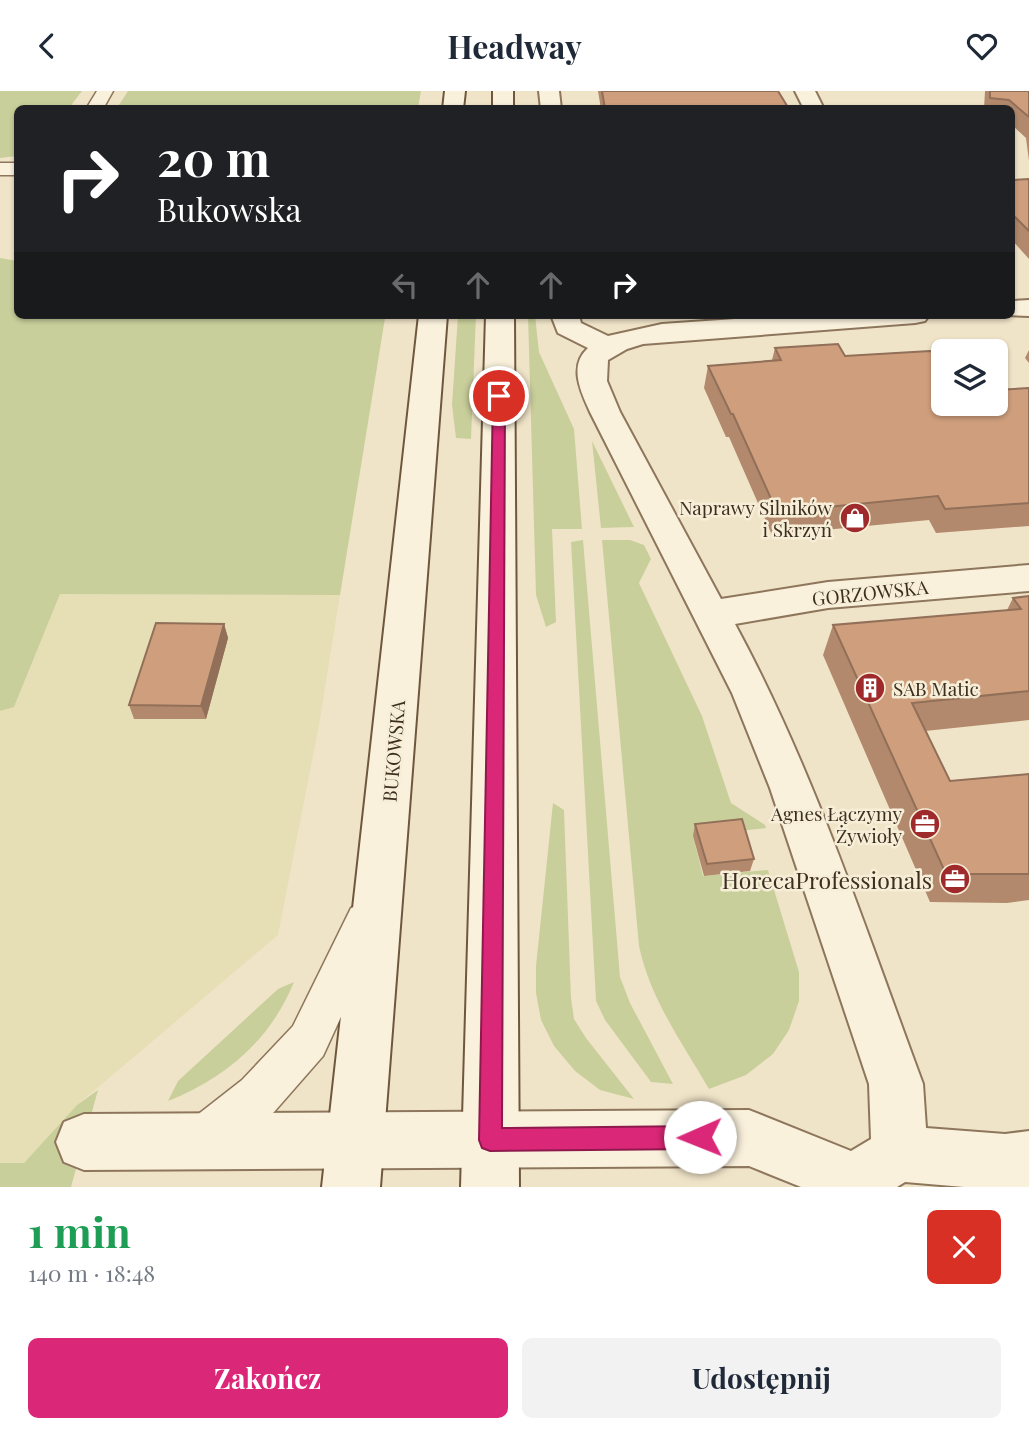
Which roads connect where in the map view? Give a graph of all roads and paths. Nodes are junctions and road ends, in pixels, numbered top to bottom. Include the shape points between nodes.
1 (433, 319) edge
2 (500, 319) edge
3 (566, 319) edge
4 (855, 319) edge
5 (606, 346) junction
6 (1029, 578) edge
7 (712, 614) junction
8 (380, 892) junction
9 (84, 1142) dead end
10 (200, 1142) junction
11 (1029, 1159) edge
12 (490, 1163) edge
13 (354, 1164) edge
14 (866, 1174) edge

1 - 8 street, BUKOWSKA
2 - 12 street
3 - 5 street via 568,327
4 - 5 street via 662,332
5 - 7 street via 594,358 592,381
6 - 7 street, GORZOWSKA via 828,594
7 - 14 street via 792,788 896,1084
8 - 10 lane via 307,1041 258,1096
8 - 13 street, BUKOWSKA
9 - 10 street
10 - 13 street
11 - 14 street
12 - 13 street
12 - 14 street via 749,1138

